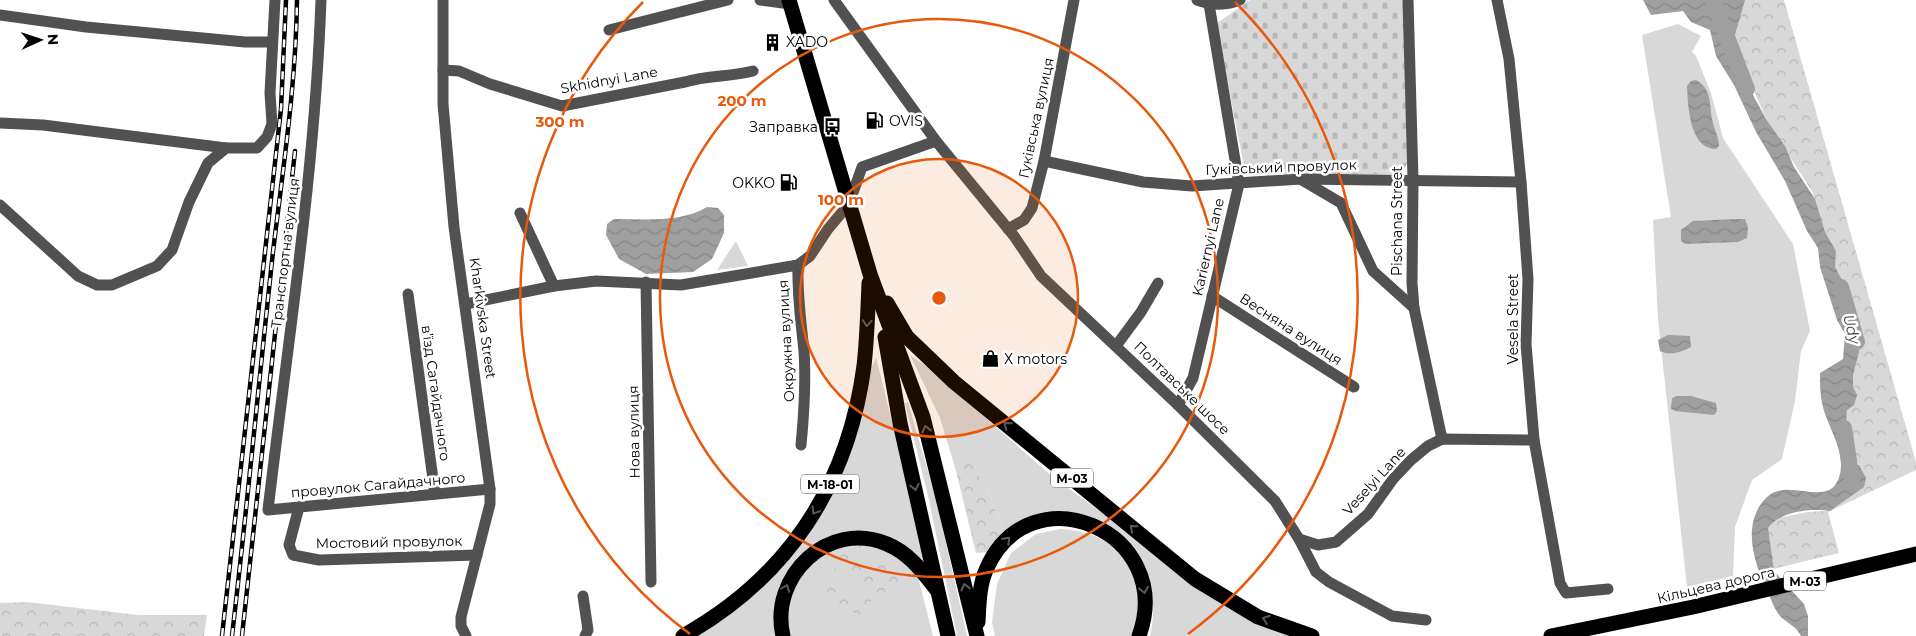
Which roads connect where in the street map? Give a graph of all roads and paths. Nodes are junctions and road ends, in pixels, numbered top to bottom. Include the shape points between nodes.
1 (275, 0) edge
2 (321, 0) edge
3 (443, 0) edge
4 (728, 0) edge
5 (760, 0) edge
6 (834, 0) edge
7 (1074, 0) edge
8 (1240, 0) edge
9 (1408, 0) edge
10 (1497, 0) edge
11 (789, 2) edge
12 (1203, 2) edge
13 (0, 15) edge
14 (610, 30) dead end
15 (272, 42) junction
16 (443, 70) junction
17 (753, 70) dead end
18 (0, 124) edge
19 (936, 142) junction
20 (226, 148) junction
21 (1044, 161) junction
22 (1300, 179) junction
23 (1413, 179) junction
24 (1521, 182) junction
25 (1239, 184) junction
26 (849, 204) junction
27 (0, 206) edge
28 (520, 213) dead end
29 (1008, 229) junction
30 (798, 265) junction
31 (870, 274) junction
32 (646, 282) junction
33 (1158, 282) dead end
34 (554, 286) junction
35 (408, 294) dead end
36 (1212, 296) junction
37 (879, 301) junction
38 (466, 304) junction
39 (1414, 308) junction
40 (1116, 346) junction
41 (1354, 387) dead end
42 (1178, 405) junction
43 (1442, 439) junction
44 (1534, 440) junction
45 (801, 445) dead end
46 (490, 489) junction
47 (435, 494) junction
48 (300, 507) junction
49 (268, 510) joint
50 (1299, 539) junction
51 (1916, 554) edge
52 (477, 555) junction
53 (651, 582) dead end
54 (1608, 589) dead end
55 (940, 593) junction
56 (583, 596) dead end
57 (1426, 620) dead end
58 (977, 635) edge
59 (466, 636) edge
60 (585, 636) edge
61 (683, 636) edge
62 (783, 636) edge
63 (948, 636) edge
64 (1139, 636) edge
65 (1312, 636) edge
66 (1551, 636) edge

1 - 15 street
2 - 49 street, Транспортна вулиця via 309,182
3 - 16 street, Kharkivska Street
4 - 14 street
5 - 11 street
6 - 19 street, Полтавське шосе
7 - 21 street, Гуківська вулиця
8 - 12 street via 1223,4
9 - 23 street, Pischana Street
10 - 24 street, Vesela Street via 1509,59
11 - 26 highway, М-03
12 - 25 street, Kariernyi Lane
13 - 15 street via 86,27
15 - 20 street via 272,124 267,137 257,148
16 - 17 street, Skhidnyi Lane via 459,71 562,106 704,76 730,76
16 - 38 street, Kharkivska Street via 454,227
18 - 20 street via 43,125
19 - 26 street via 862,167
19 - 29 street, Полтавське шосе
20 - 27 street via 208,163 189,202 172,250 157,266 112,285 97,285 78,276
21 - 25 street, Гуківський провулок via 1143,182 1192,186
21 - 29 street, Гуківська вулиця via 1029,214 1018,225
22 - 23 street, Гуківський провулок
22 - 25 street, Гуківський провулок
22 - 39 street via 1341,202 1373,271
23 - 24 street, Гуківський провулок
23 - 39 street, Pischana Street
24 - 44 street, Vesela Street via 1528,279 1526,344
25 - 36 street, Kariernyi Lane
26 - 30 street via 810,256
26 - 31 highway, М-03
28 - 34 street
29 - 40 street, Полтавське шосе via 1041,276
30 - 32 street via 681,285
30 - 45 street, Окружна вулиця via 804,353
31 - 37 highway, М-03
31 -> 61 highway, М-18-01 via 864,365 856,410 844,453 825,495 800,535 774,567 740,599
65 -> 31 highway, М-03 via 1258,616 1195,579 954,382 907,338
32 - 34 street via 596,281
32 - 53 street, Нова вулиця
33 - 40 street
34 - 38 street
35 - 47 street, в’їзд Сагайдачного
36 - 41 street, Весняна вулиця
36 - 42 street, Kariernyi Lane via 1193,378
37 -> 55 highway, М-03 via 900,423
58 -> 37 highway via 923,417
38 - 46 street, Kharkivska Street
39 - 43 street, Pischana Street
40 - 42 street, Полтавське шосе
42 - 50 street, Полтавське шосе via 1275,501
43 - 44 street
43 - 50 street, Veselyi Lane via 1411,460 1368,514 1336,542 1318,546
44 - 54 street, Vesela Street via 1560,583 1566,593
46 - 47 street, провулок Сагайдачного
46 - 52 street, Kharkivska Street via 490,504
47 - 48 street, провулок Сагайдачного
48 - 49 street, провулок Сагайдачного
48 - 52 street, Мостовий провулок via 289,545 293,555 300,558
50 - 57 street, Полтавське шосе via 1316,572 1329,582 1392,616
51 - 66 highway, Кільцева дорога / М-03 via 1693,607
52 - 59 street, Kharkivska Street via 461,617
62 -> 55 highway via 781,607 792,574 818,549 834,542 851,538 886,543 916,563
55 - 63 highway, М-03
56 - 60 street via 588,630
58 -> 64 highway via 986,570 1000,547 1022,527 1060,519 1080,520 1102,528 1130,556 1145,588 1147,605

